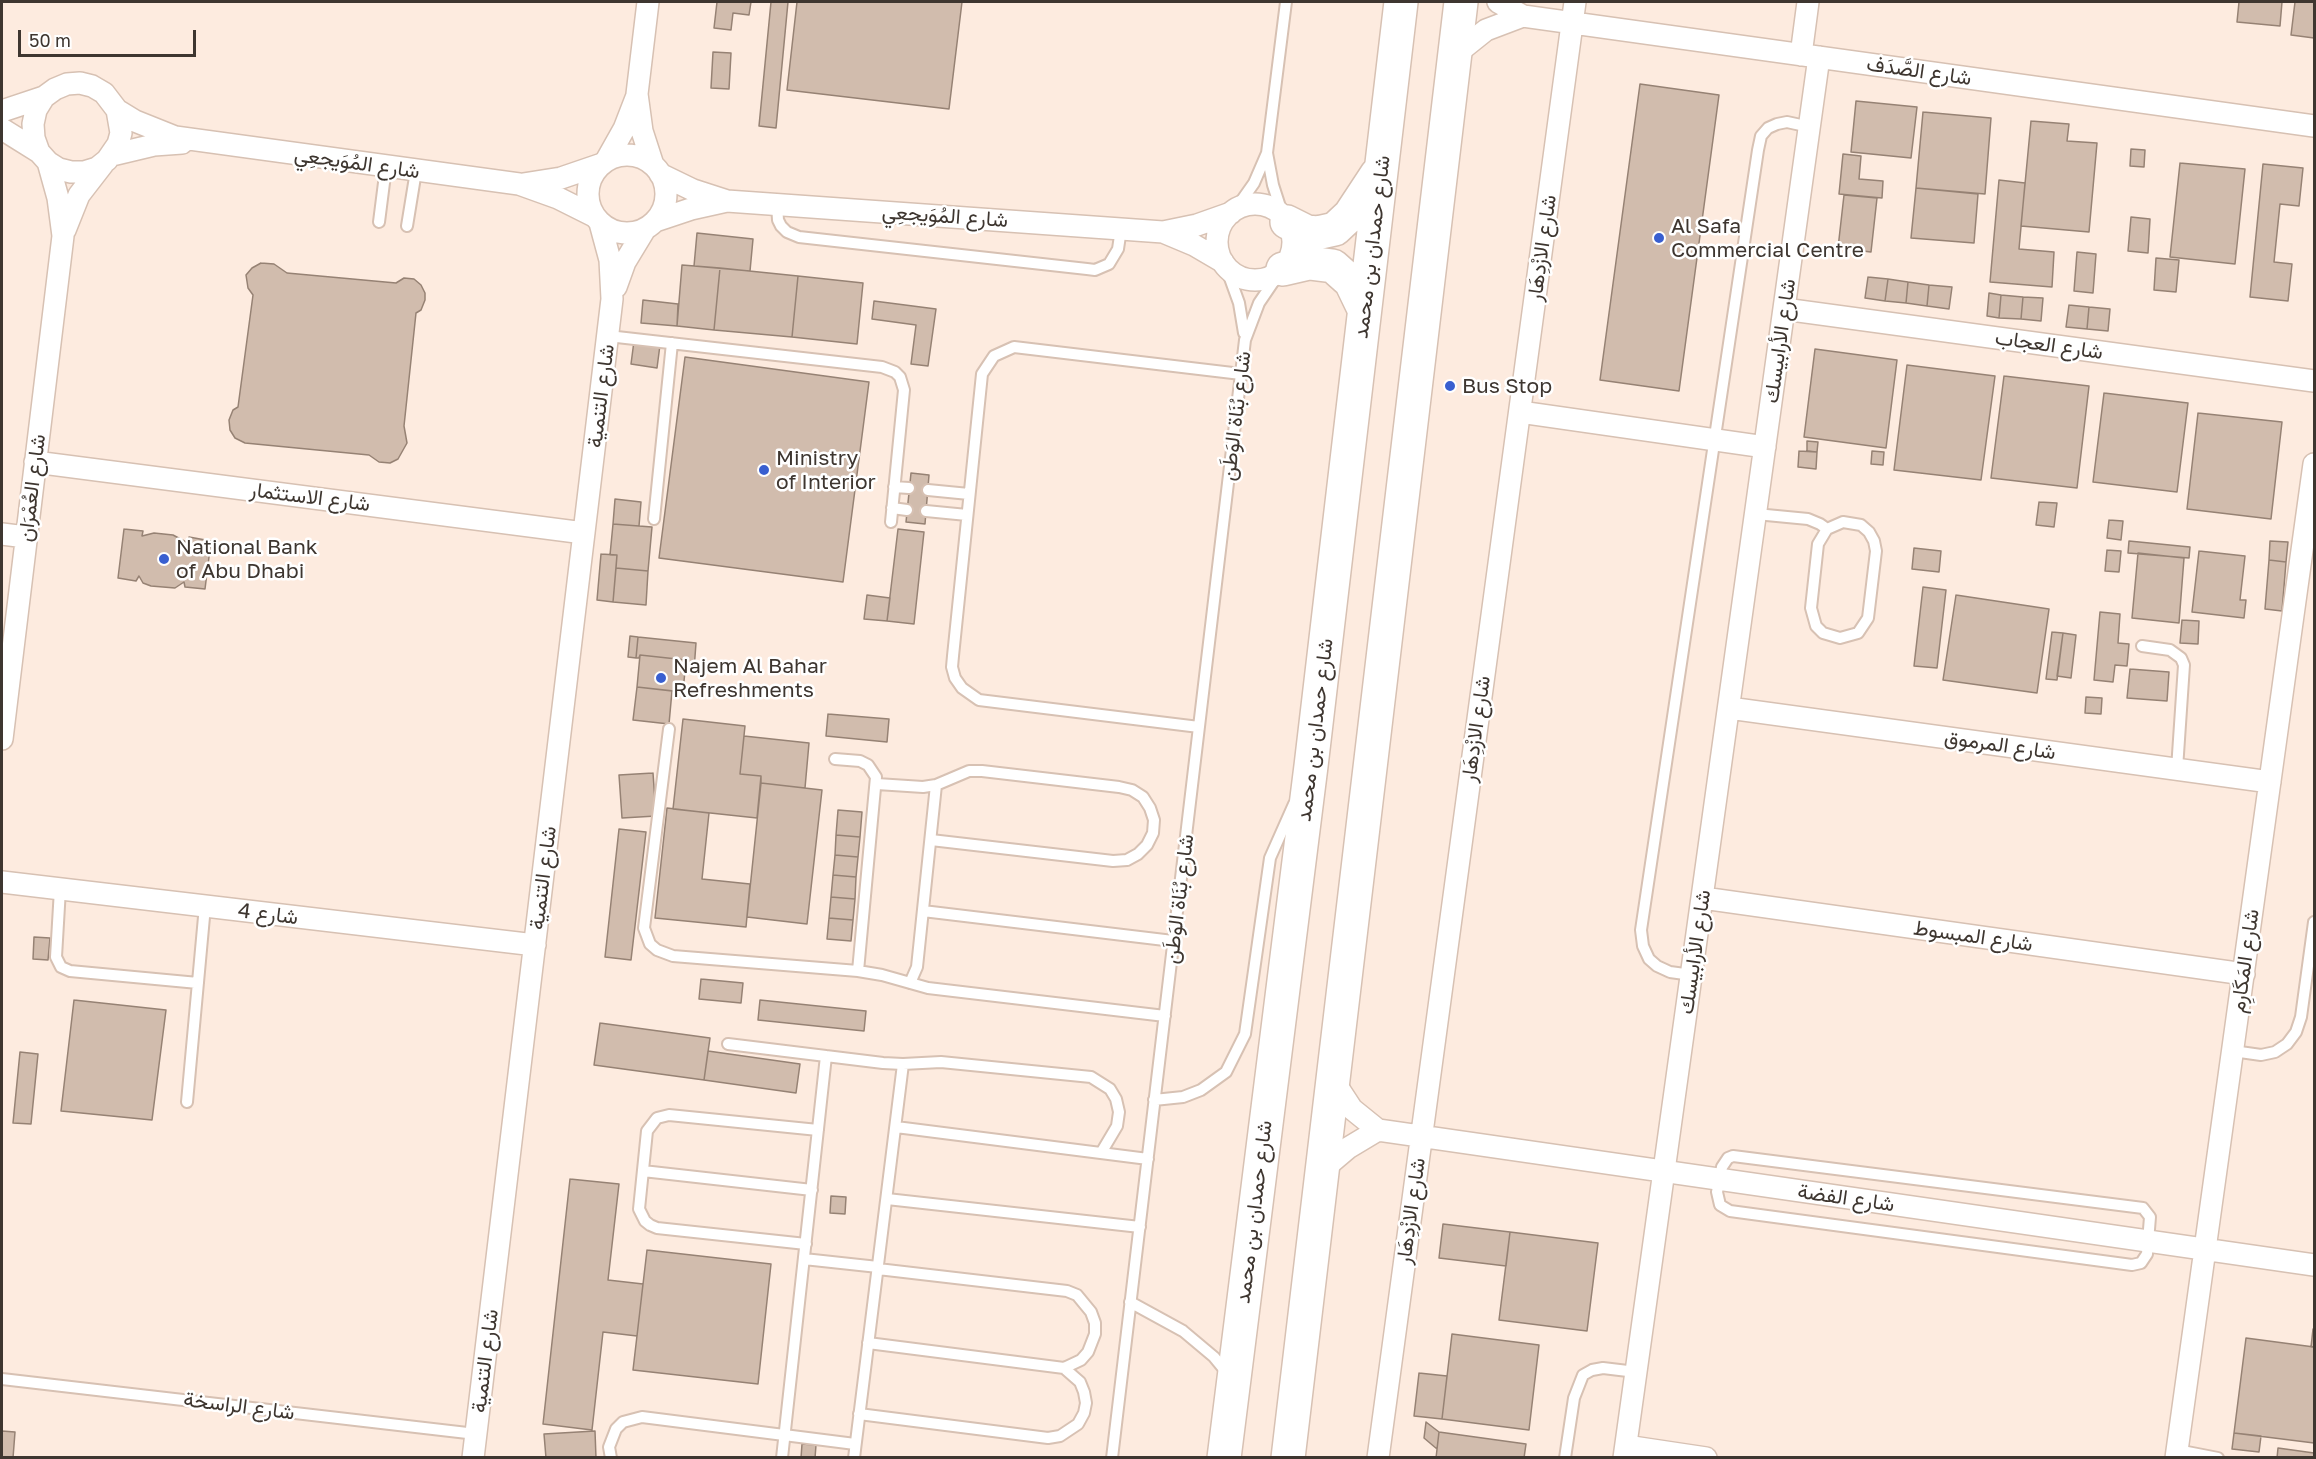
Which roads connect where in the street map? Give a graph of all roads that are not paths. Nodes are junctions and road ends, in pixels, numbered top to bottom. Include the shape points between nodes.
1 (648, 2) edge
2 (1286, 2) edge
3 (1401, 2) edge
4 (1461, 2) edge
5 (1498, 2) edge
6 (1575, 2) edge
7 (1808, 2) edge
8 (1523, 16) junction
9 (1572, 23) junction
10 (1456, 54) junction
11 (1810, 56) junction
12 (637, 94) junction
13 (44, 97) junction
14 (117, 110) junction
15 (2, 111) edge
16 (2314, 126) edge
17 (1810, 127) junction
18 (2, 129) edge
19 (196, 142) junction
20 (1267, 153) junction
21 (44, 157) junction
22 (110, 157) junction
23 (604, 163) junction
24 (386, 167) junction
25 (1381, 167) junction
26 (656, 170) junction
27 (416, 171) junction
28 (519, 184) junction
29 (728, 201) junction
30 (777, 205) junction
31 (1233, 211) junction
32 (1285, 219) junction
33 (597, 220) junction
34 (379, 222) dead end
35 (650, 225) junction
36 (407, 226) dead end
37 (1121, 229) junction
38 (1163, 232) junction
39 (63, 236) junction
40 (1225, 265) junction
41 (1282, 269) junction
42 (612, 299) junction
43 (1364, 309) junction
44 (1784, 309) junction
45 (608, 336) junction
46 (1245, 340) junction
47 (672, 343) junction
48 (1241, 374) junction
49 (2314, 381) edge
50 (1520, 412) junction
51 (1714, 440) junction
52 (1765, 447) junction
53 (35, 462) junction
54 (2314, 464) edge
55 (894, 487) junction
56 (909, 488) dead end
57 (928, 490) dead end
58 (969, 494) junction
59 (892, 508) junction
60 (907, 510) dead end
61 (926, 511) dead end
62 (1756, 514) junction
63 (967, 515) junction
64 (654, 519) dead end
65 (891, 522) dead end
66 (1827, 529) junction
67 (584, 533) junction
68 (2, 534) edge
69 (26, 537) junction
70 (2142, 646) dead end
71 (1729, 708) junction
72 (1199, 727) junction
73 (669, 729) dead end
74 (2, 739) edge
75 (835, 759) dead end
76 (1311, 766) junction
77 (2177, 769) junction
78 (2270, 782) junction
79 (877, 784) junction
80 (936, 785) junction
81 (931, 840) junction
82 (2, 882) edge
83 (60, 889) junction
84 (1702, 898) junction
85 (205, 906) junction
86 (923, 911) junction
87 (2314, 922) edge
88 (1173, 941) junction
89 (535, 945) junction
90 (858, 972) junction
91 (2244, 974) junction
92 (1692, 975) junction
93 (198, 983) junction
94 (909, 983) junction
95 (1165, 1016) junction
96 (728, 1044) dead end
97 (2233, 1051) junction
98 (826, 1056) junction
99 (903, 1064) junction
100 (1333, 1080) junction
101 (1154, 1100) junction
102 (187, 1102) dead end
103 (896, 1127) junction
104 (818, 1130) junction
105 (1378, 1130) junction
106 (1420, 1137) junction
107 (1101, 1153) junction
108 (1148, 1159) junction
109 (1322, 1170) junction
110 (643, 1171) junction
111 (1664, 1172) junction
112 (1719, 1179) junction
113 (812, 1190) junction
114 (887, 1199) junction
115 (1140, 1227) junction
116 (2148, 1241) junction
117 (806, 1244) junction
118 (2205, 1249) junction
119 (804, 1258) junction
120 (2314, 1265) edge
121 (878, 1268) junction
122 (1130, 1302) junction
123 (868, 1342) junction
124 (1064, 1368) junction
125 (1636, 1372) junction
126 (2, 1379) edge
127 (1232, 1383) junction
128 (859, 1414) junction
129 (476, 1434) junction
130 (785, 1435) junction
131 (855, 1444) junction
132 (1625, 1452) edge
133 (2177, 1454) edge
134 (473, 1458) edge
135 (610, 1458) edge
136 (782, 1458) edge
137 (854, 1458) edge
138 (1112, 1458) edge
139 (1224, 1458) edge
140 (1288, 1458) edge
141 (1378, 1458) edge
142 (1565, 1458) edge
143 (1706, 1458) edge
144 (2218, 1458) edge

1 - 12 street
2 - 20 lane
3 - 25 main road, شارع حمدان بن محمد
4 - 10 main road
5 - 8 street, شارع الصَّدَف
6 - 9 street, شارع الازْدِهَار
7 - 11 street, شارع الأرابيسك
8 - 9 street, شارع الصَّدَف
8 - 10 street, شارع الصَّدَف via 1486,30
9 - 11 street, شارع الصَّدَف
9 - 50 street, شارع الازْدِهَار
10 - 100 main road
11 - 16 street, شارع الصَّدَف
11 - 17 street, شارع الأرابيسك
12 - 23 street via 624,129
12 - 26 street via 642,131
13 - 14 street via 61,87 80,83 104,93
13 - 15 street
13 - 21 street via 33,124 33,138
14 - 19 street, شارع المُوَيجعِي via 155,130
14 - 22 street via 121,133
17 - 44 street, شارع الأرابيسك
17 - 51 lane via 1787,122 1768,128 1761,136
18 - 21 street
19 - 22 street, شارع المُوَيجعِي via 154,146
19 - 24 street, شارع المُوَيجعِي
20 - 31 lane via 1254,183
20 - 32 lane
21 - 22 street via 59,169 71,172 97,168
21 - 39 street, شارع العُمْرَان via 58,198
22 - 39 street, شارع العُمْرَان via 79,195
23 - 26 street via 630,155
23 - 28 street, شارع المُوَيجعِي via 561,178
23 - 33 street via 588,189
24 - 27 street, شارع المُوَيجعِي
24 - 34 lane
25 - 32 main road via 1354,210 1335,229 1307,232
25 - 43 main road, شارع حمدان بن محمد
26 - 29 street, شارع المُوَيجعِي via 693,190
26 - 35 street via 665,199 662,211
27 - 28 street, شارع المُوَيجعِي
27 - 36 lane
28 - 33 street, شارع المُوَيجعِي via 558,198
29 - 30 street, شارع المُوَيجعِي
29 - 35 street, شارع المُوَيجعِي via 691,209
30 - 37 street, شارع المُوَيجعِي
30 - 37 lane via 781,226 799,237 1095,270 1109,264 1118,249
31 - 32 street via 1260,205 1272,208
31 - 38 street, شارع المُوَيجعِي via 1197,225
31 - 40 street via 1224,221 1217,241
32 - 41 street via 1293,246
33 - 35 street via 622,233 634,233
33 - 42 street, شارع التنمية via 610,260
35 - 42 street, شارع التنمية via 625,262
37 - 38 street, شارع المُوَيجعِي
38 - 40 street, شارع المُوَيجعِي via 1194,245
39 - 53 street, شارع العُمْرَان
40 - 41 street via 1247,280 1265,279
40 - 46 lane, شارع بُنَاة الوَطَن via 1239,303
41 - 43 main road via 1309,263 1333,266 1350,282
41 - 46 lane, شارع بُنَاة الوَطَن via 1259,303
42 - 45 street, شارع التنمية
43 - 76 main road, شارع حمدان بن محمد
44 - 49 street, شارع العجاب
44 - 52 street, شارع الأرابيسك
45 - 47 lane
45 - 67 street, شارع التنمية
46 - 48 lane, شارع بُنَاة الوَطَن
47 - 55 lane via 882,367 895,372 904,390
47 - 64 lane
48 - 58 lane via 1024,347 1003,350 987,363 982,374
48 - 72 lane, شارع بُنَاة الوَطَن
50 - 51 street
50 - 106 street, شارع الازْدِهَار
51 - 52 street
51 - 92 lane via 1641,930 1649,959 1670,972
52 - 62 street, شارع الأرابيسك
53 - 67 street, شارع الاستثمار
53 - 69 street, شارع العُمْرَان
54 - 78 street, شارع المَكَارِم
55 - 56 lane
55 - 59 lane
57 - 58 lane
58 - 63 lane
59 - 60 lane
59 - 65 lane
61 - 63 lane
62 - 66 lane via 1808,519
62 - 71 street, شارع الأرابيسك
63 - 72 lane via 953,656 955,678 962,688 989,702
66 - 66 lane via 1818,544 1812,617 1823,633 1849,637 1858,633 1868,618 1874,541 1861,525 1851,522
67 - 89 street, شارع التنمية
68 - 69 street
69 - 74 street, شارع العُمْرَان
70 - 77 lane via 2170,650 2184,665
71 - 77 street, شارع المرموق
71 - 84 street, شارع الأرابيسك
72 - 88 lane, شارع بُنَاة الوَطَن
73 - 90 lane via 644,928 650,944 673,956
75 - 79 lane via 868,765
76 - 101 lane via 1270,858 1245,1034 1226,1072 1201,1090 1183,1097
76 - 127 main road, شارع حمدان بن محمد
77 - 78 street, شارع المرموق
78 - 91 street, شارع المَكَارِم
79 - 80 lane
79 - 90 lane
80 - 81 lane
80 - 81 lane via 975,771 1119,787 1143,797 1154,820 1153,833 1138,854 1113,861
81 - 86 lane
82 - 83 street, شارع 4
83 - 85 street, شارع 4
83 - 93 lane via 56,957 61,967
84 - 91 street, شارع المبسوط
84 - 92 street, شارع الأرابيسك
85 - 89 street, شارع 4
85 - 93 lane
86 - 88 lane
86 - 94 lane via 917,967
87 - 97 lane via 2296,1032 2275,1052 2261,1055
88 - 95 lane, شارع بُنَاة الوَطَن
89 - 129 street, شارع التنمية
90 - 94 lane
91 - 97 street, شارع المَكَارِم
92 - 111 street, شارع الأرابيسك
93 - 102 lane
94 - 95 lane
95 - 101 lane, شارع بُنَاة الوَطَن
96 - 98 lane
97 - 118 street, شارع المَكَارِم
98 - 99 lane
98 - 104 lane
99 - 103 lane
99 - 107 lane via 941,1062 1091,1077 1110,1089 1119,1112 1117,1126
100 - 105 street via 1352,1108
100 - 109 main road
101 - 108 lane, شارع بُنَاة الوَطَن
103 - 107 lane
103 - 114 lane
104 - 110 lane via 663,1116 652,1121 646,1131
104 - 113 lane
105 - 106 street, شارع الفضة
105 - 109 street
106 - 111 street, شارع الفضة
106 - 141 street, شارع الازْدِهَار
107 - 108 lane
108 - 115 lane, شارع بُنَاة الوَطَن
109 - 140 main road
110 - 113 lane
110 - 117 lane via 639,1209 650,1225
111 - 112 street, شارع الفضة
111 - 125 street, شارع الأرابيسك
112 - 116 street, شارع الفضة
112 - 116 lane via 1720,1205 1730,1211 2132,1265 2145,1259
112 - 116 lane via 1724,1162 1739,1156 2138,1207 2150,1217
113 - 117 lane
114 - 115 lane
114 - 121 lane
115 - 122 lane, شارع بُنَاة الوَطَن
116 - 118 street, شارع الفضة
117 - 119 lane
118 - 120 street, شارع الفضة
118 - 133 street, شارع المَكَارِم
119 - 121 lane
119 - 130 lane
121 - 123 lane
121 - 124 lane via 1077,1295 1091,1312 1095,1334 1088,1352
122 - 127 lane via 1200,1343 1224,1367
122 - 138 lane, شارع بُنَاة الوَطَن
123 - 124 lane
123 - 128 lane
124 - 128 lane via 1080,1382 1086,1403 1078,1424 1060,1436 1048,1438
125 - 132 street, شارع الأرابيسك
125 - 142 lane via 1603,1368 1583,1375 1574,1398
126 - 129 lane, شارع الراسخة
127 - 139 main road, شارع حمدان بن محمد
128 - 131 lane
129 - 134 street, شارع التنمية
130 - 131 lane
130 - 135 lane via 632,1418 623,1422 611,1437
130 - 136 lane
131 - 137 lane
132 - 143 street
133 - 144 lane

